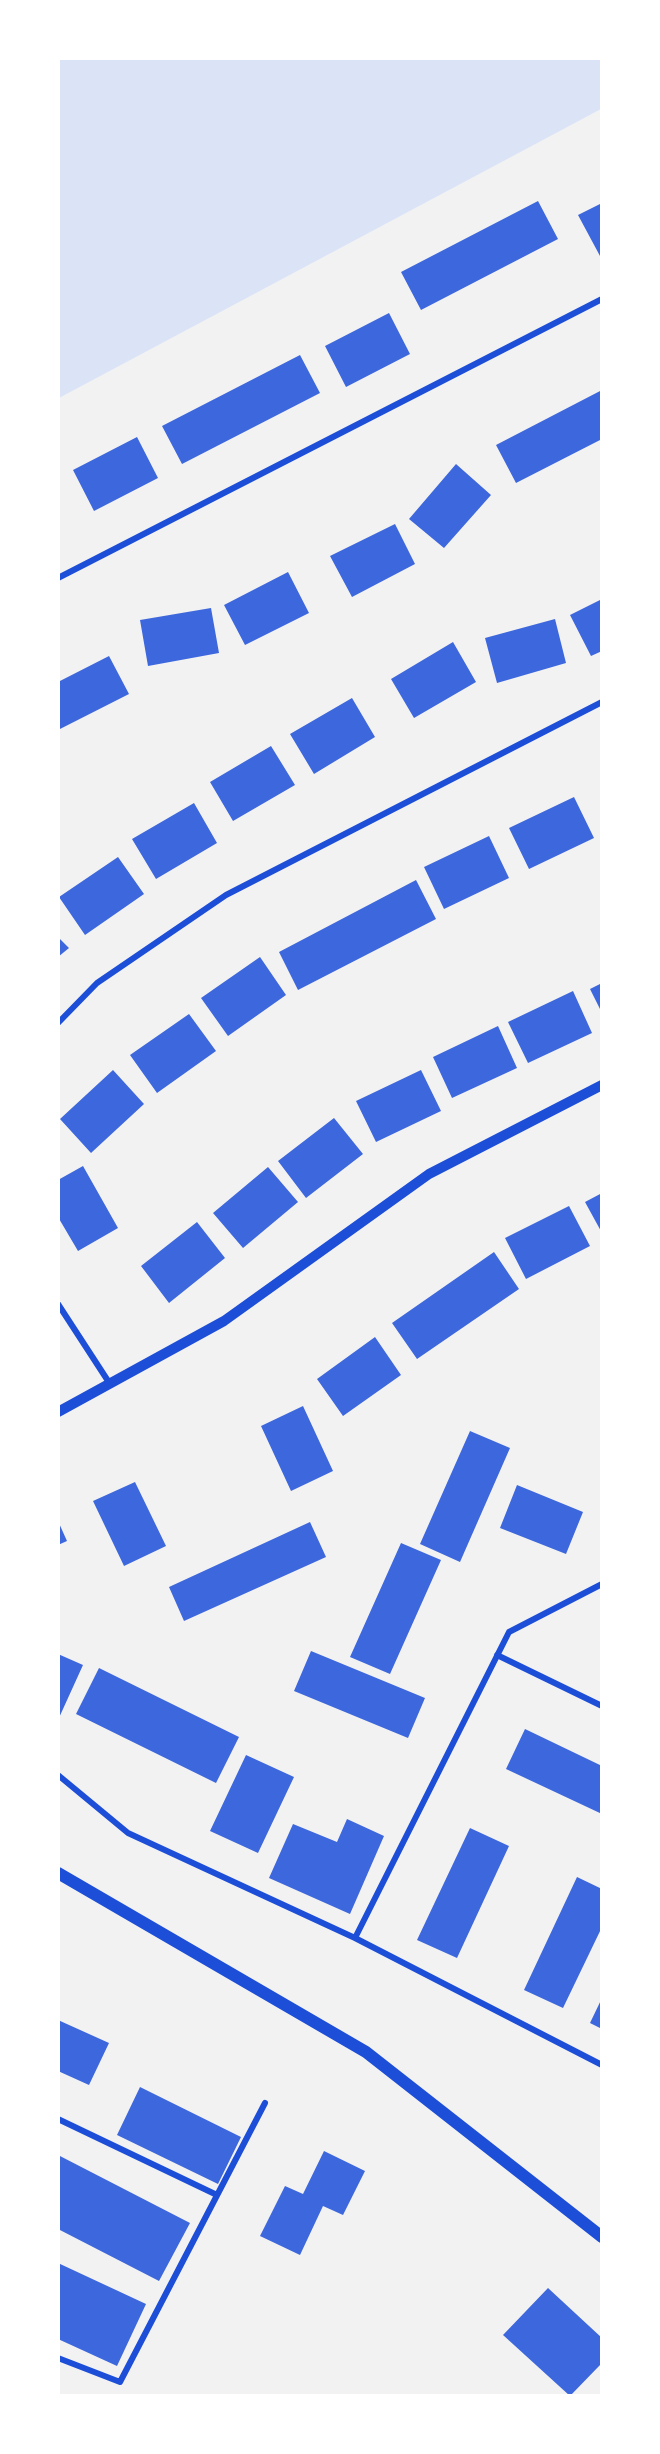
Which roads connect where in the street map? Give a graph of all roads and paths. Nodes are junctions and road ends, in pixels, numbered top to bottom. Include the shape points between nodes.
1 (602, 299) edge
2 (58, 578) edge
3 (602, 702) edge
4 (58, 1023) edge
5 (602, 1085) edge
6 (58, 1304) edge
7 (110, 1384) junction
8 (58, 1412) edge
9 (602, 1584) edge
10 (497, 1655) junction
11 (602, 1706) edge
12 (58, 1775) edge
13 (58, 1873) edge
14 (355, 1938) junction
15 (602, 2065) edge
16 (265, 2103) dead end
17 (58, 2119) edge
18 (218, 2195) junction
19 (602, 2237) edge
20 (58, 2358) edge

1 - 2 street
3 - 4 street via 226,895 97,983
5 - 7 street via 429,1174 224,1322
6 - 7 street
7 - 8 street
9 - 10 street via 509,1632
10 - 11 street
10 - 14 street
12 - 14 street via 128,1833
13 - 19 main road via 366,2052
14 - 15 street
16 - 18 street
17 - 18 street
18 - 20 street via 120,2382

